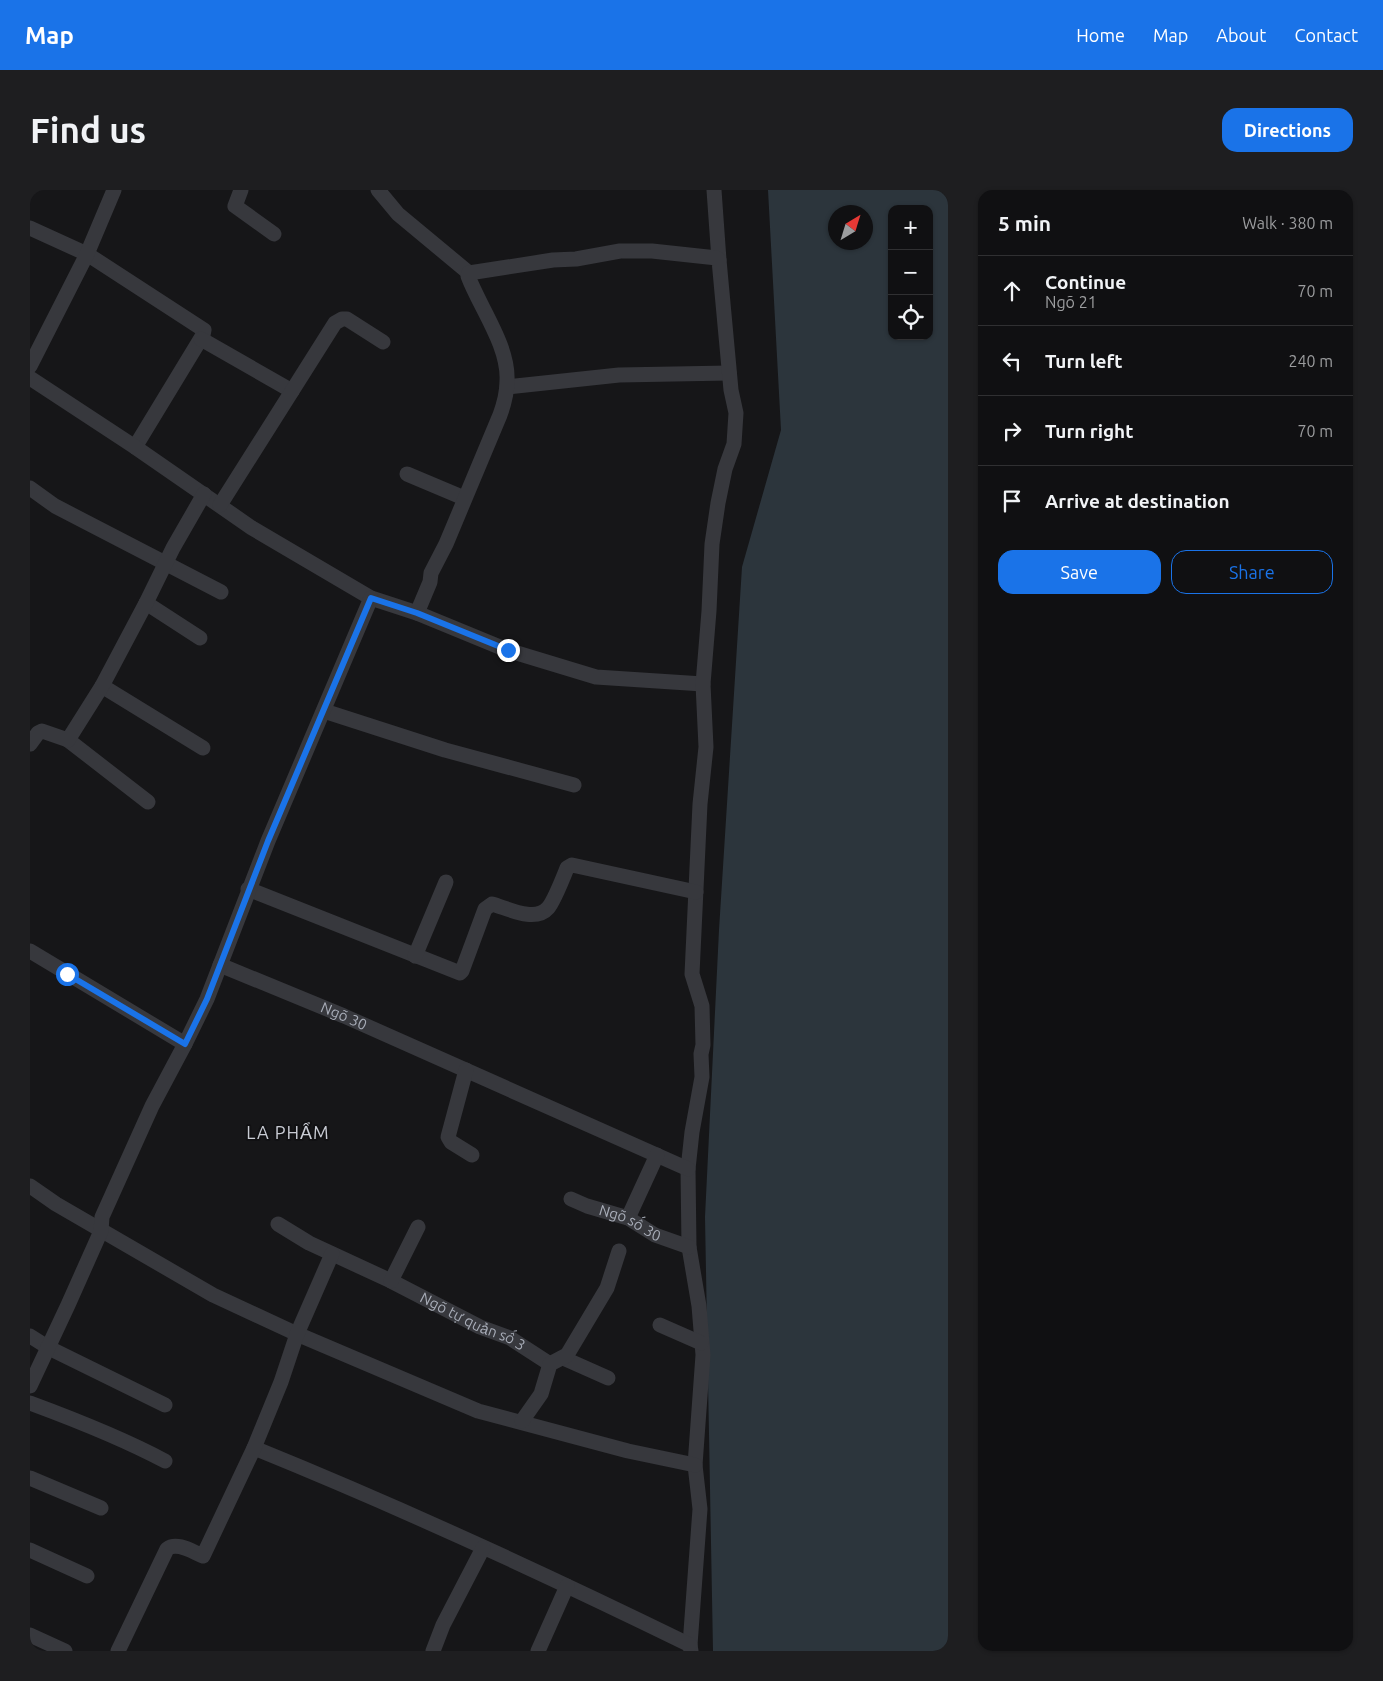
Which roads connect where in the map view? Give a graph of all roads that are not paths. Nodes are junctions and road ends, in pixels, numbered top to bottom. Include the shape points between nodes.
1 (114, 190) edge
2 (241, 190) edge
3 (378, 190) edge
4 (714, 190) edge
5 (30, 228) edge
6 (274, 234) dead end
7 (87, 254) junction
8 (719, 260) junction
9 (469, 273) junction
10 (201, 339) junction
11 (383, 342) dead end
12 (30, 366) edge
13 (729, 374) junction
14 (30, 378) edge
15 (507, 387) junction
16 (292, 390) junction
17 (135, 446) junction
18 (407, 474) dead end
19 (30, 488) edge
20 (204, 494) junction
21 (464, 498) junction
22 (220, 505) junction
23 (166, 562) junction
24 (221, 592) dead end
25 (371, 598) junction
26 (146, 603) junction
27 (417, 613) junction
28 (200, 638) dead end
29 (703, 684) junction
30 (102, 686) junction
31 (324, 711) junction
32 (68, 740) junction
33 (31, 742) edge
34 (203, 748) dead end
35 (574, 785) dead end
36 (148, 802) dead end
37 (446, 882) dead end
38 (248, 889) junction
39 (696, 892) junction
40 (30, 951) edge
41 (415, 956) junction
42 (220, 966) junction
43 (185, 1044) junction
44 (466, 1070) junction
45 (472, 1155) dead end
46 (657, 1155) junction
47 (688, 1168) junction
48 (30, 1186) edge
49 (571, 1199) dead end
50 (628, 1218) junction
51 (278, 1224) dead end
52 (418, 1226) dead end
53 (101, 1231) junction
54 (689, 1247) junction
55 (619, 1251) dead end
56 (332, 1254) junction
57 (391, 1281) junction
58 (660, 1324) dead end
59 (297, 1334) junction
60 (30, 1336) edge
61 (701, 1343) junction
62 (49, 1348) junction
63 (557, 1361) junction
64 (608, 1378) dead end
65 (30, 1386) edge
66 (30, 1403) edge
67 (165, 1405) dead end
68 (522, 1421) junction
69 (254, 1448) junction
70 (165, 1461) dead end
71 (695, 1465) junction
72 (30, 1478) edge
73 (101, 1508) dead end
74 (482, 1548) junction
75 (30, 1550) edge
76 (87, 1576) dead end
77 (567, 1586) junction
78 (30, 1635) edge
79 (691, 1648) edge
80 (65, 1651) edge
81 (118, 1651) edge
82 (433, 1651) edge
83 (538, 1651) edge

1 - 7 street
2 - 6 street via 235,206
3 - 9 street via 398,214
4 - 8 street
5 - 7 street
7 - 10 street via 201,327 204,330
7 - 12 street
8 - 9 street via 652,251 620,251
8 - 13 street
9 - 15 street via 501,345
10 - 16 street
10 - 17 street
11 - 16 street via 342,319 335,323
13 - 15 street via 619,375
13 - 29 street via 736,413 734,444 724,477 712,544
14 - 17 street
15 - 21 street via 500,415
16 - 22 street
17 - 20 street
18 - 21 street
19 - 23 street via 55,506
20 - 22 street
20 - 23 street
21 - 27 street
22 - 25 street via 252,528
23 - 24 street
23 - 26 street
25 - 27 street
25 - 31 street
26 - 28 street
26 - 30 street
27 - 29 street via 508,650 596,677
29 - 39 street via 706,748
30 - 32 street
30 - 34 street
31 - 35 street via 444,750
31 - 38 street
32 - 33 street via 42,731
32 - 36 street
37 - 41 street
38 - 41 street
38 - 42 street
39 - 41 street via 572,865 567,868 548,908 540,913 529,914 489,905 460,973
39 - 47 street via 692,974 702,1006 702,1077
40 - 43 street
42 - 43 street
42 - 44 street, Ngõ 30
43 - 53 street via 152,1106 102,1217
44 - 45 street via 448,1136 451,1142
44 - 46 street, Ngõ 30
46 - 47 street, Ngõ 30
46 - 50 street
47 - 54 street
48 - 53 street
49 - 50 street, Ngõ số 30
50 - 54 street, Ngõ số 30 via 656,1235
51 - 56 street, Ngõ tự quản số 3
52 - 57 street
53 - 59 street via 213,1296
53 - 62 street
54 - 61 street via 699,1306
55 - 63 street via 607,1288 567,1355
56 - 57 street, Ngõ tự quản số 3
56 - 59 street
57 - 63 street, Ngõ tự quản số 3 via 480,1327
58 - 61 street
59 - 68 street via 478,1411
59 - 69 street
60 - 62 street
61 - 71 street via 703,1355
62 - 65 street
62 - 67 street
63 - 64 street, Ngõ tự quản số 3
63 - 68 street via 541,1394
66 - 70 street via 126,1441
68 - 71 street via 628,1451
69 - 74 street
69 - 81 street via 203,1556 178,1545 167,1549
71 - 79 street via 700,1509
72 - 73 street
74 - 77 street
74 - 82 street
75 - 76 street
77 - 79 street
77 - 83 street
78 - 80 street

